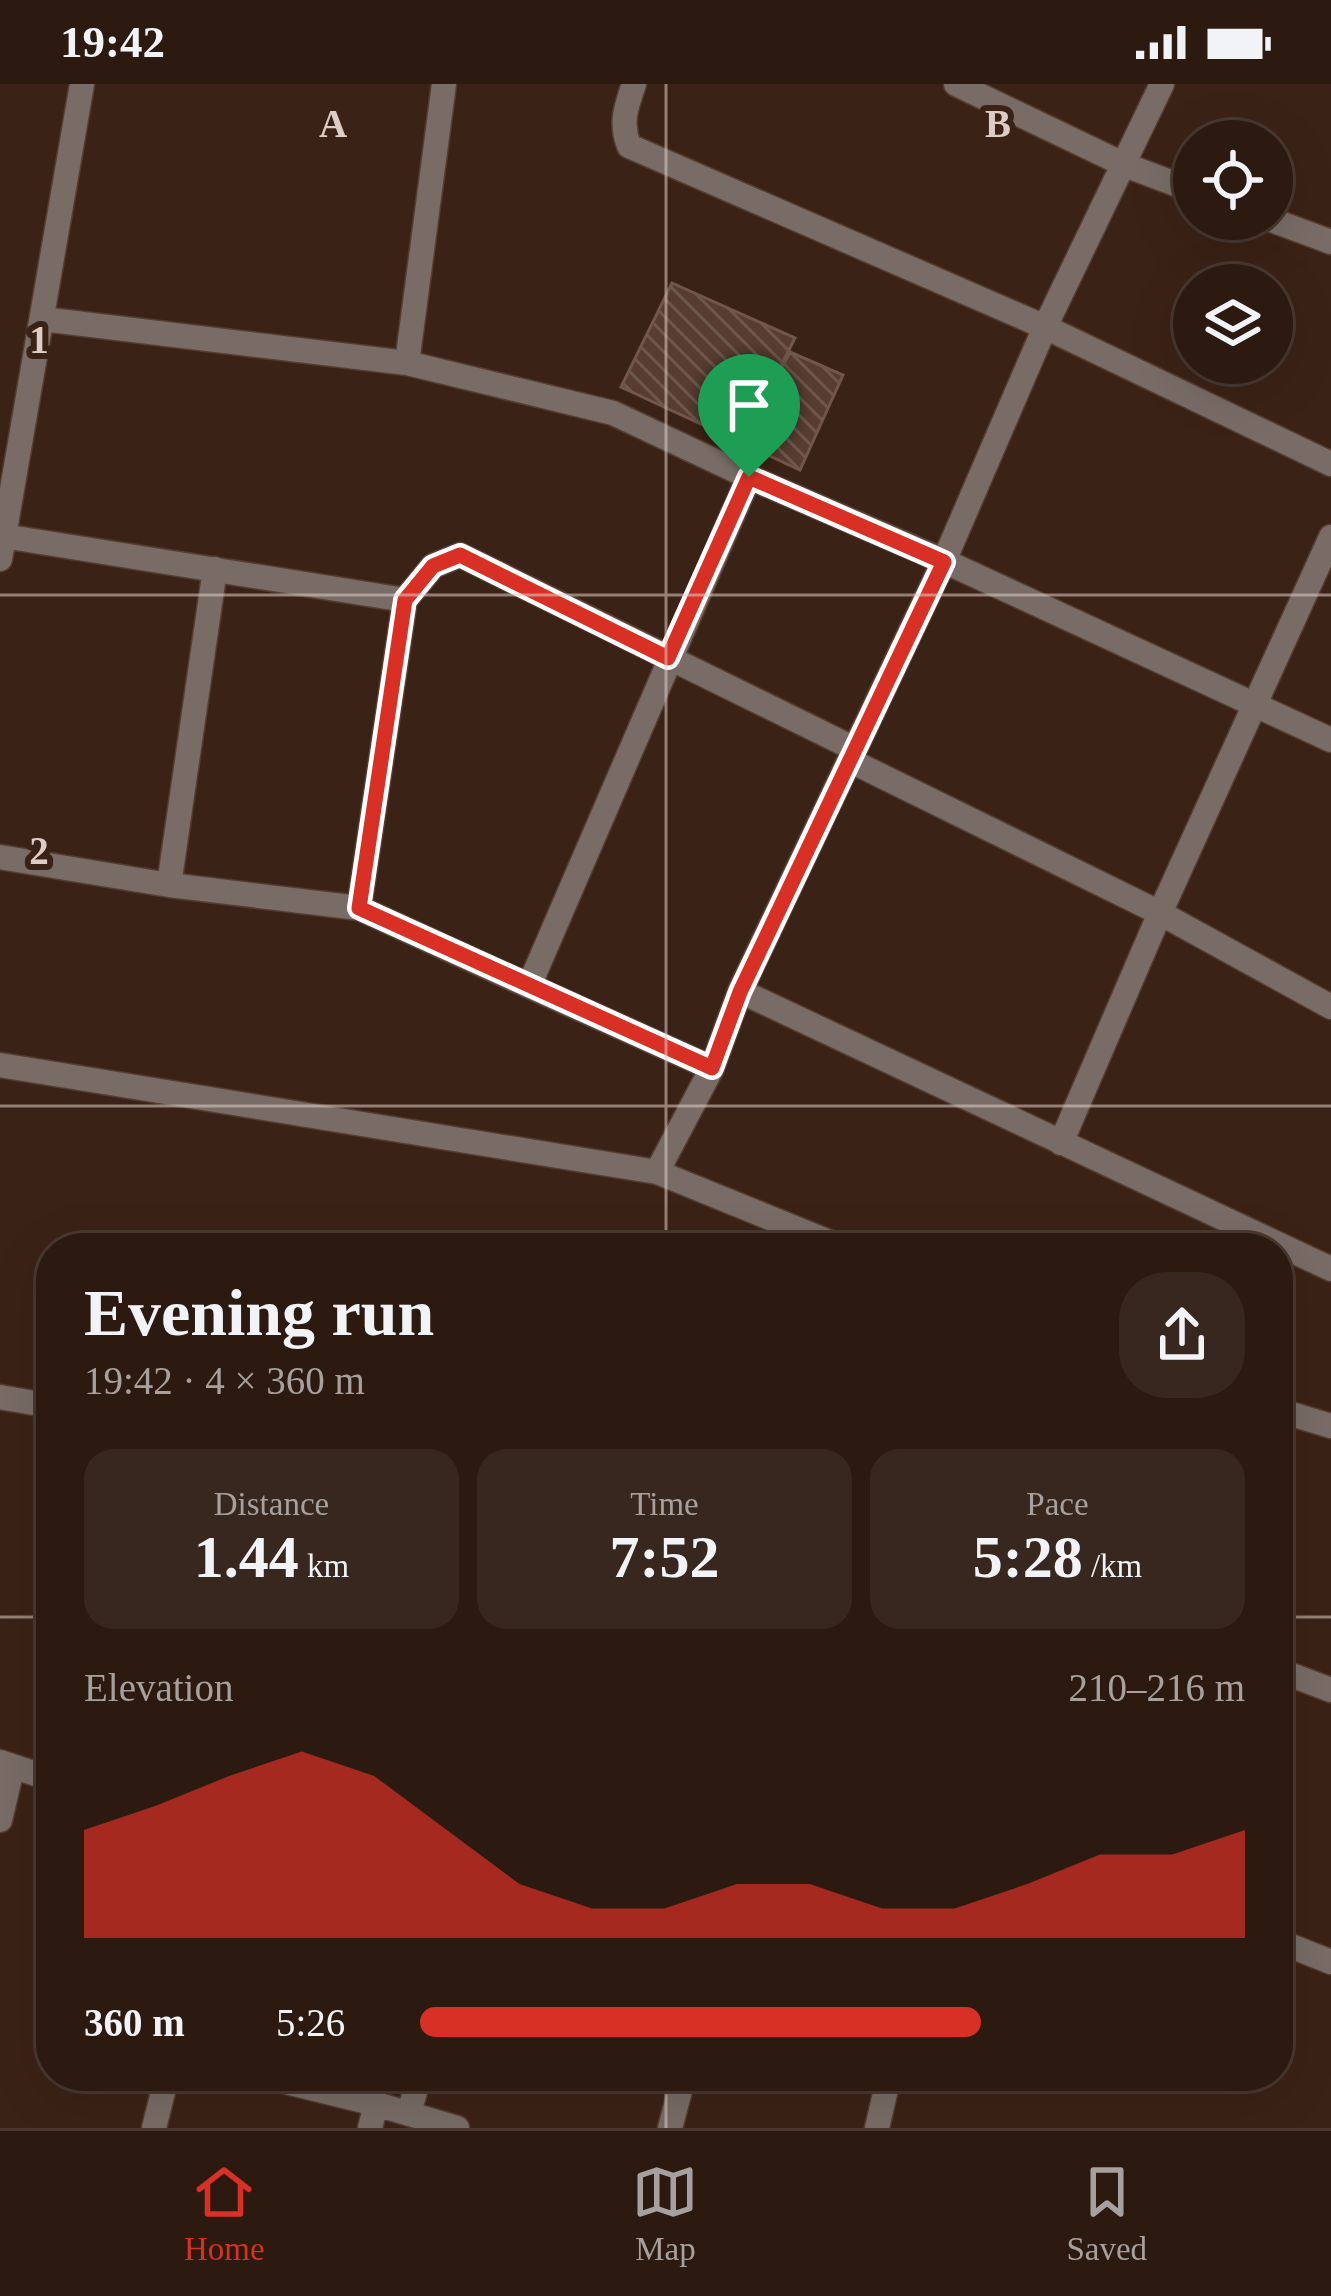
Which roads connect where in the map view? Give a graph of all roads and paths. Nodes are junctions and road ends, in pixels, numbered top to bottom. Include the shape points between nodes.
1 (82, 84) edge
2 (444, 84) edge
3 (634, 84) edge
4 (956, 84) edge
5 (1162, 84) edge
6 (1125, 165) junction
7 (1173, 183) edge
8 (1293, 228) edge
9 (1331, 242) edge
10 (42, 319) junction
11 (1045, 327) junction
12 (407, 363) junction
13 (1331, 464) edge
14 (749, 477) junction
15 (1331, 537) edge
16 (1, 547) edge
17 (944, 562) junction
18 (215, 569) junction
19 (405, 600) junction
20 (668, 658) junction
21 (1255, 704) junction
22 (1331, 740) edge
23 (853, 755) junction
24 (0, 856) edge
25 (169, 885) junction
26 (359, 908) junction
27 (1160, 913) junction
28 (529, 986) junction
29 (740, 992) junction
30 (1331, 1007) edge
31 (0, 1065) edge
32 (712, 1068) junction
33 (1061, 1143) junction
34 (657, 1172) junction
35 (807, 1233) edge
36 (1254, 1233) edge
37 (1293, 1251) edge
38 (1331, 1269) edge
39 (0, 1397) edge
40 (36, 1403) edge
41 (1293, 1415) edge
42 (1331, 1426) edge
43 (1293, 1676) edge
44 (1331, 1690) edge
45 (6, 1766) edge
46 (36, 1775) edge
47 (0, 1820) edge
48 (1293, 1947) edge
49 (1331, 1962) edge
50 (163, 2091) edge
51 (304, 2091) edge
52 (415, 2091) edge
53 (679, 2091) edge
54 (886, 2091) edge
55 (409, 2114) junction
56 (373, 2116) edge
57 (154, 2128) edge
58 (458, 2128) edge
59 (670, 2128) edge
60 (877, 2128) edge

1 - 10 street
2 - 12 street
3 - 11 street via 623,113 629,146
4 - 6 street
5 - 6 street
6 - 7 street
6 - 11 street
8 - 9 street
10 - 12 street
10 - 16 street
11 - 13 street
11 - 17 street
12 - 14 street via 613,412
14 - 17 street
14 - 20 street
15 - 21 street
16 - 18 street
17 - 21 street
17 - 23 street
18 - 19 street
18 - 25 street
19 - 20 street via 433,566 460,555
19 - 26 street
20 - 23 street
20 - 28 street
21 - 22 street
21 - 27 street
23 - 27 street
23 - 29 street
24 - 25 street
25 - 26 street
26 - 28 street
27 - 30 street
27 - 33 street
28 - 32 street
29 - 32 street
29 - 33 street
31 - 34 street
32 - 34 street
33 - 36 street
34 - 35 street
37 - 38 street
39 - 40 street
41 - 42 street
43 - 44 street
45 - 46 street
45 - 47 street
48 - 49 street
50 - 57 street
51 - 56 street
52 - 55 street
53 - 59 street
54 - 60 street
55 - 56 street
55 - 58 street

